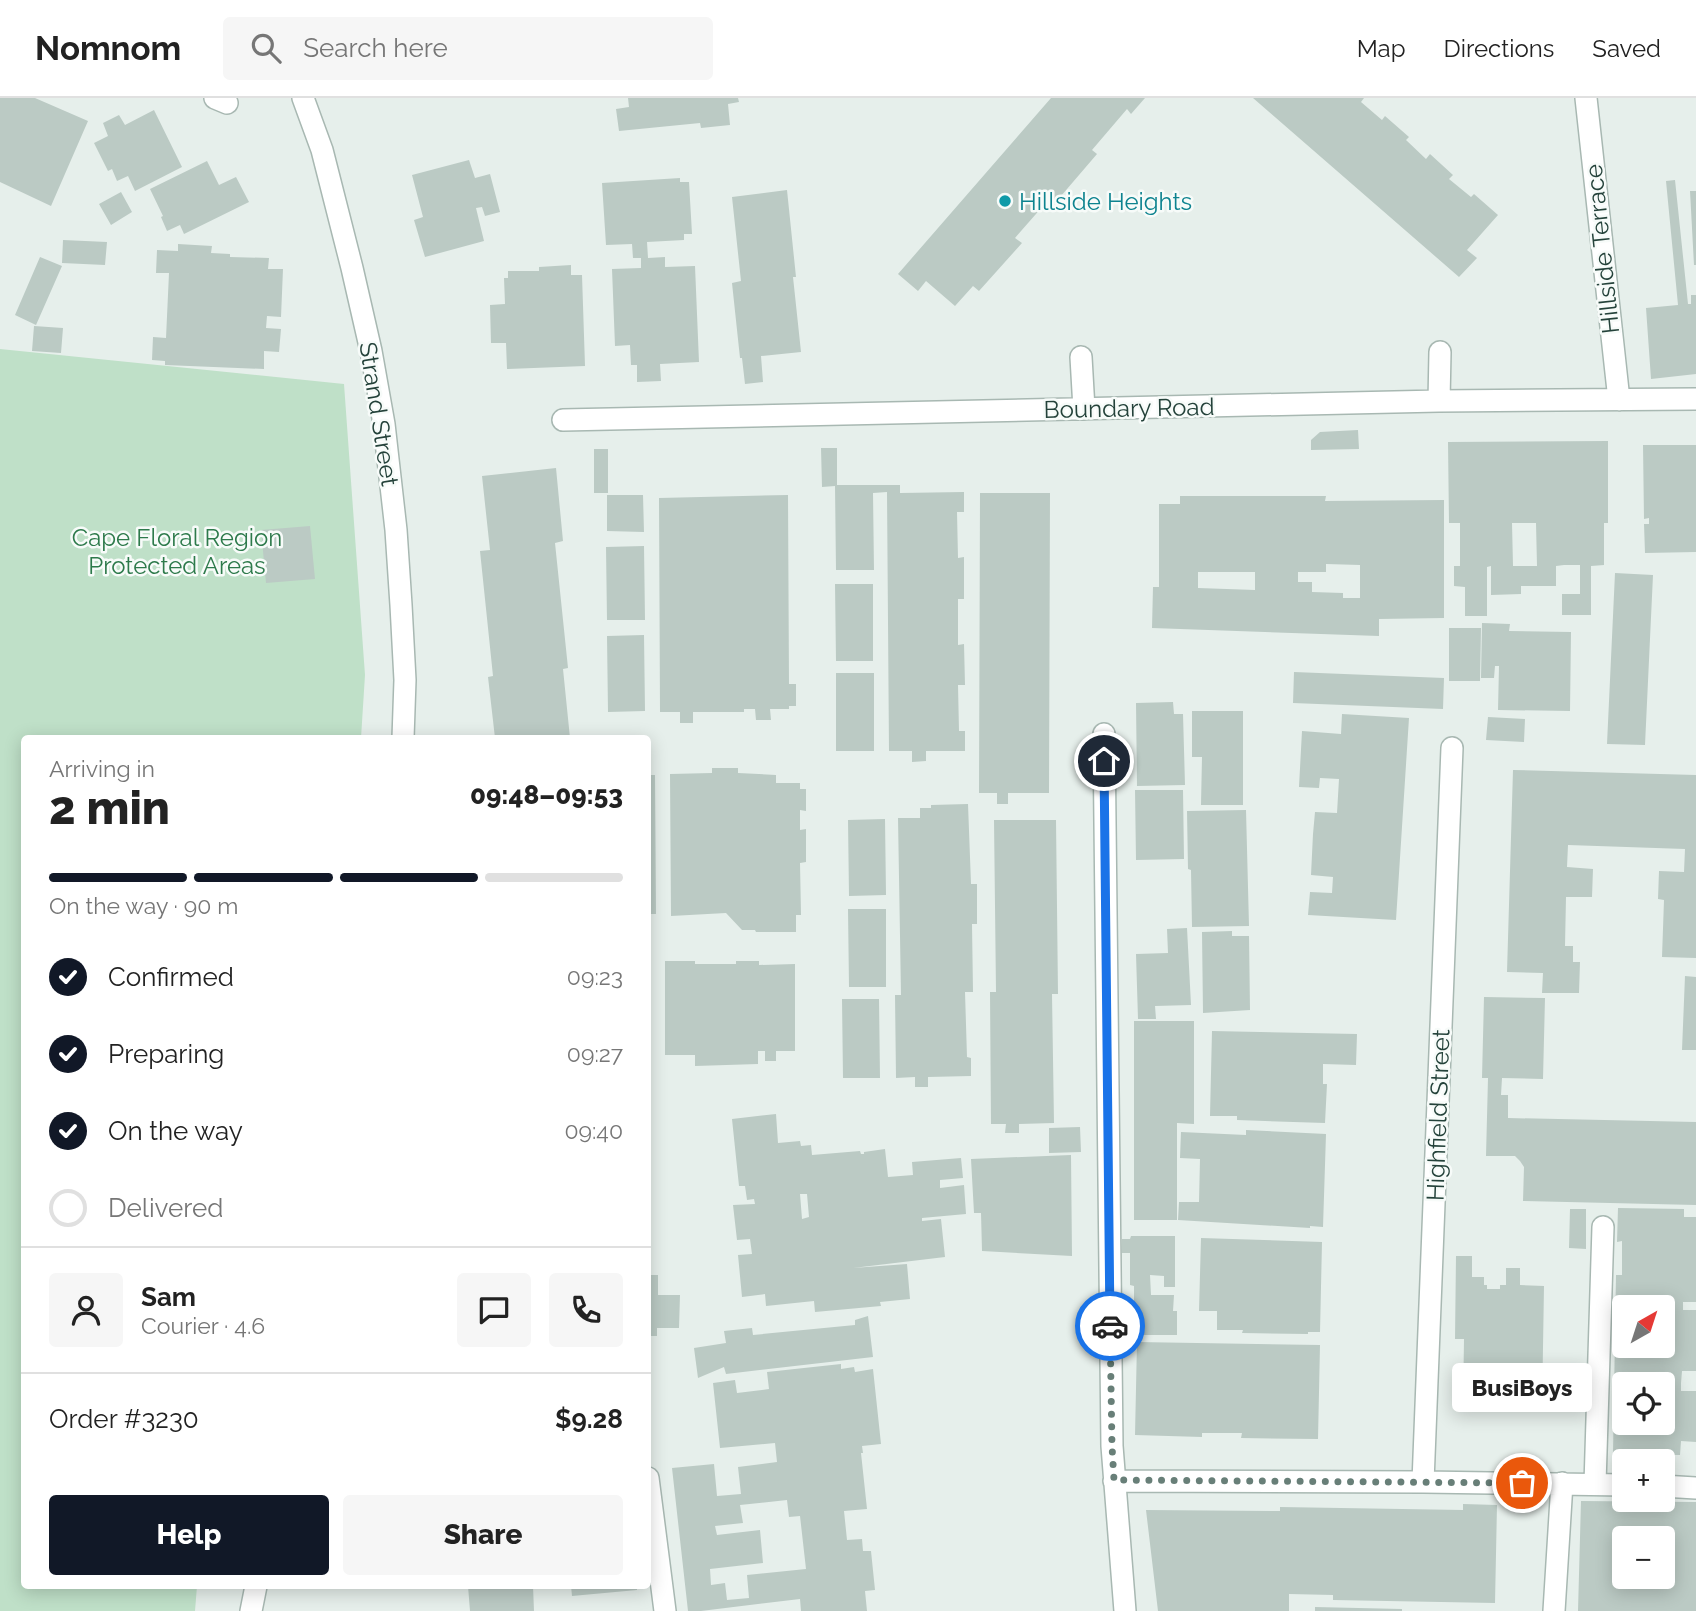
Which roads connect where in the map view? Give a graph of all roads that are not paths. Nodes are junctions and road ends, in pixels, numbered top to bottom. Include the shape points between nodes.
1 (303, 98) edge
2 (1586, 98) edge
3 (1440, 352) dead end
4 (1082, 357) dead end
5 (1696, 398) edge
6 (1619, 400) junction
7 (1439, 401) junction
8 (1084, 409) junction
9 (563, 420) dead end
10 (1104, 734) dead end
11 (403, 735) edge
12 (1452, 748) dead end
13 (1603, 1227) dead end
14 (1114, 1480) junction
15 (1423, 1482) junction
16 (1562, 1483) junction
17 (1595, 1484) junction
18 (1612, 1485) edge
19 (1675, 1487) edge
20 (1696, 1488) edge
21 (651, 1500) edge
22 (255, 1589) edge
23 (251, 1611) edge
24 (666, 1611) edge
25 (1125, 1611) edge
26 (1554, 1611) edge

1 - 11 street, Strand Street via 322,150 352,268 384,424 401,605
2 - 6 street, Hillside Terrace
3 - 7 street
4 - 8 street
5 - 6 street, Boundary Road
6 - 7 street, Boundary Road
7 - 8 street, Boundary Road
8 - 9 street, Boundary Road
10 - 14 street
12 - 15 street, Highfield Street
13 - 17 street
14 - 15 street
14 - 25 street
15 - 16 street
16 - 17 street
16 - 26 street
17 - 18 street
19 - 20 street
21 - 24 street
22 - 23 street

